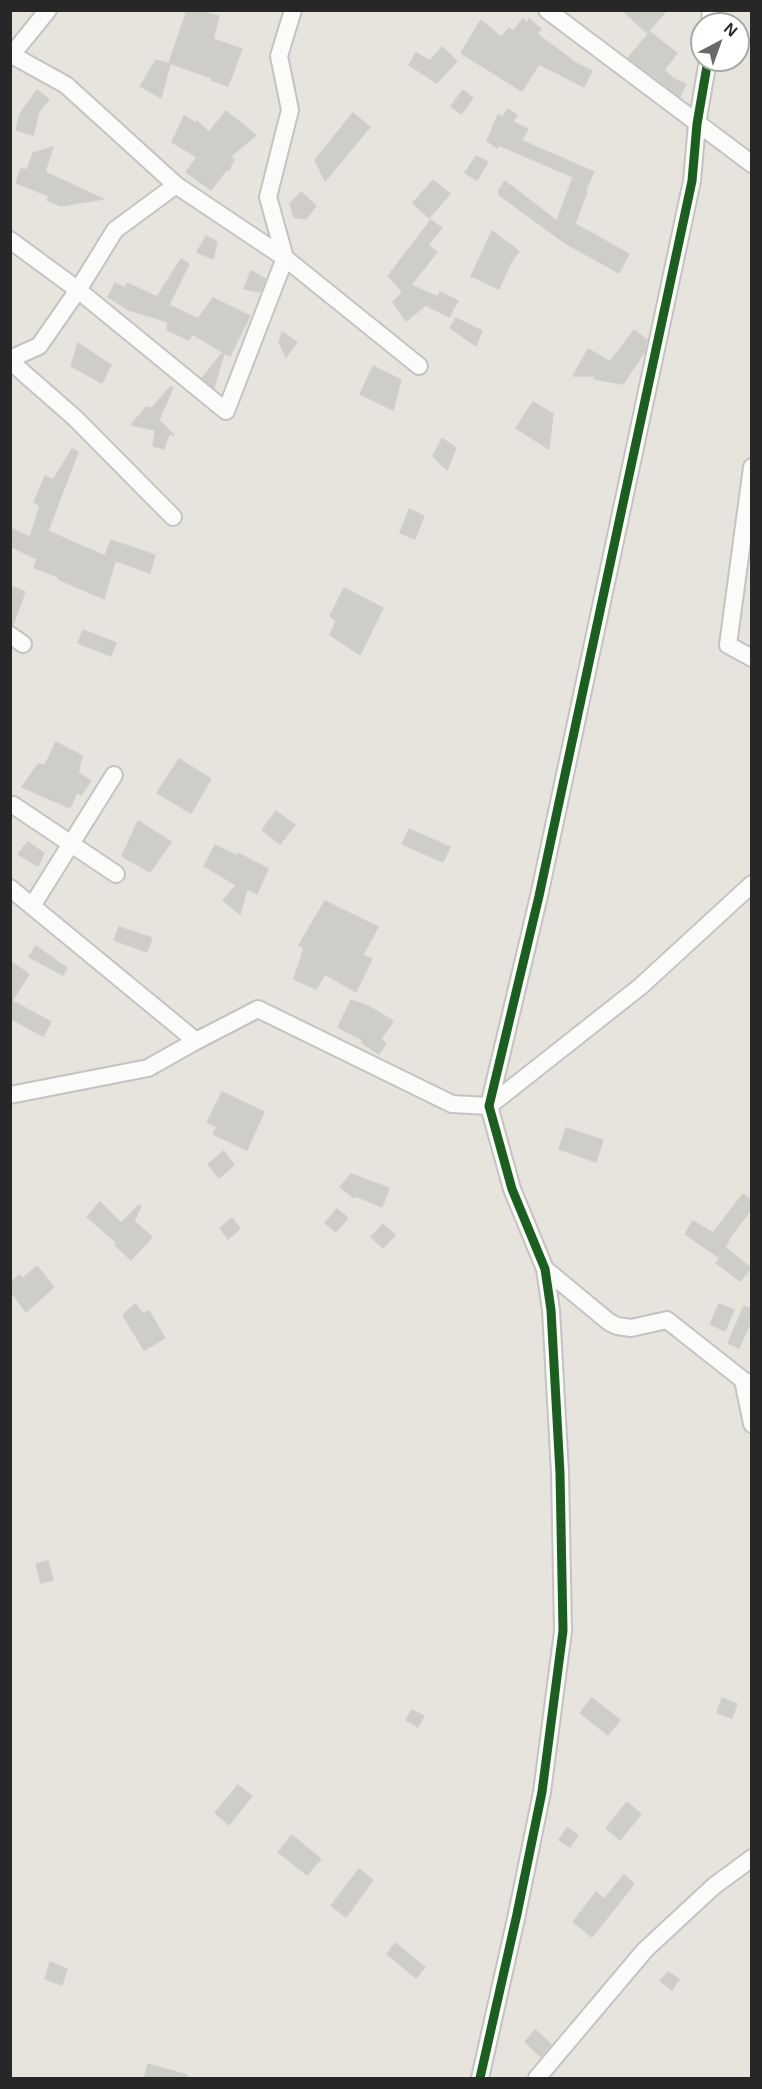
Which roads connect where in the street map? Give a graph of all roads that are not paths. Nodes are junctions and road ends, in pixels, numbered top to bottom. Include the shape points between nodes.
1 (48, 10) edge
2 (293, 10) edge
3 (547, 10) edge
4 (11, 56) edge
5 (706, 72) edge
6 (697, 124) junction
7 (752, 164) edge
8 (176, 185) junction
9 (10, 240) edge
10 (285, 258) junction
11 (78, 290) junction
12 (10, 360) edge
13 (419, 366) dead end
14 (752, 467) edge
15 (173, 517) dead end
16 (752, 658) edge
17 (114, 775) dead end
18 (13, 805) dead end
19 (71, 844) junction
20 (116, 873) dead end
21 (752, 884) edge
22 (10, 888) edge
23 (32, 906) junction
24 (196, 1041) junction
25 (10, 1095) edge
26 (489, 1106) junction
27 (545, 1269) junction
28 (747, 1382) edge
29 (752, 1424) edge
30 (752, 1858) edge
31 (480, 2079) edge
32 (537, 2079) edge

1 - 4 street
2 - 10 street via 279,56 290,110 268,197
3 - 6 street
4 - 8 street via 66,85
5 - 6 street
6 - 7 street
6 - 26 street via 692,181 539,896
8 - 10 street
8 - 11 street via 115,230
9 - 11 street
10 - 11 street via 226,411
10 - 13 street
11 - 12 street via 39,346
12 - 15 street via 75,418
14 - 16 street via 728,645
17 - 19 street
18 - 19 street
19 - 20 street
19 - 23 street
21 - 26 street via 641,986
22 - 23 street
23 - 24 street
24 - 25 street via 148,1068
24 - 26 street via 258,1009 452,1104
26 - 27 street via 513,1189
27 - 28 street via 617,1326 631,1328 667,1320
27 - 31 street via 560,1473 563,1631 542,1792
28 - 29 street
30 - 32 street via 714,1886 645,1950

